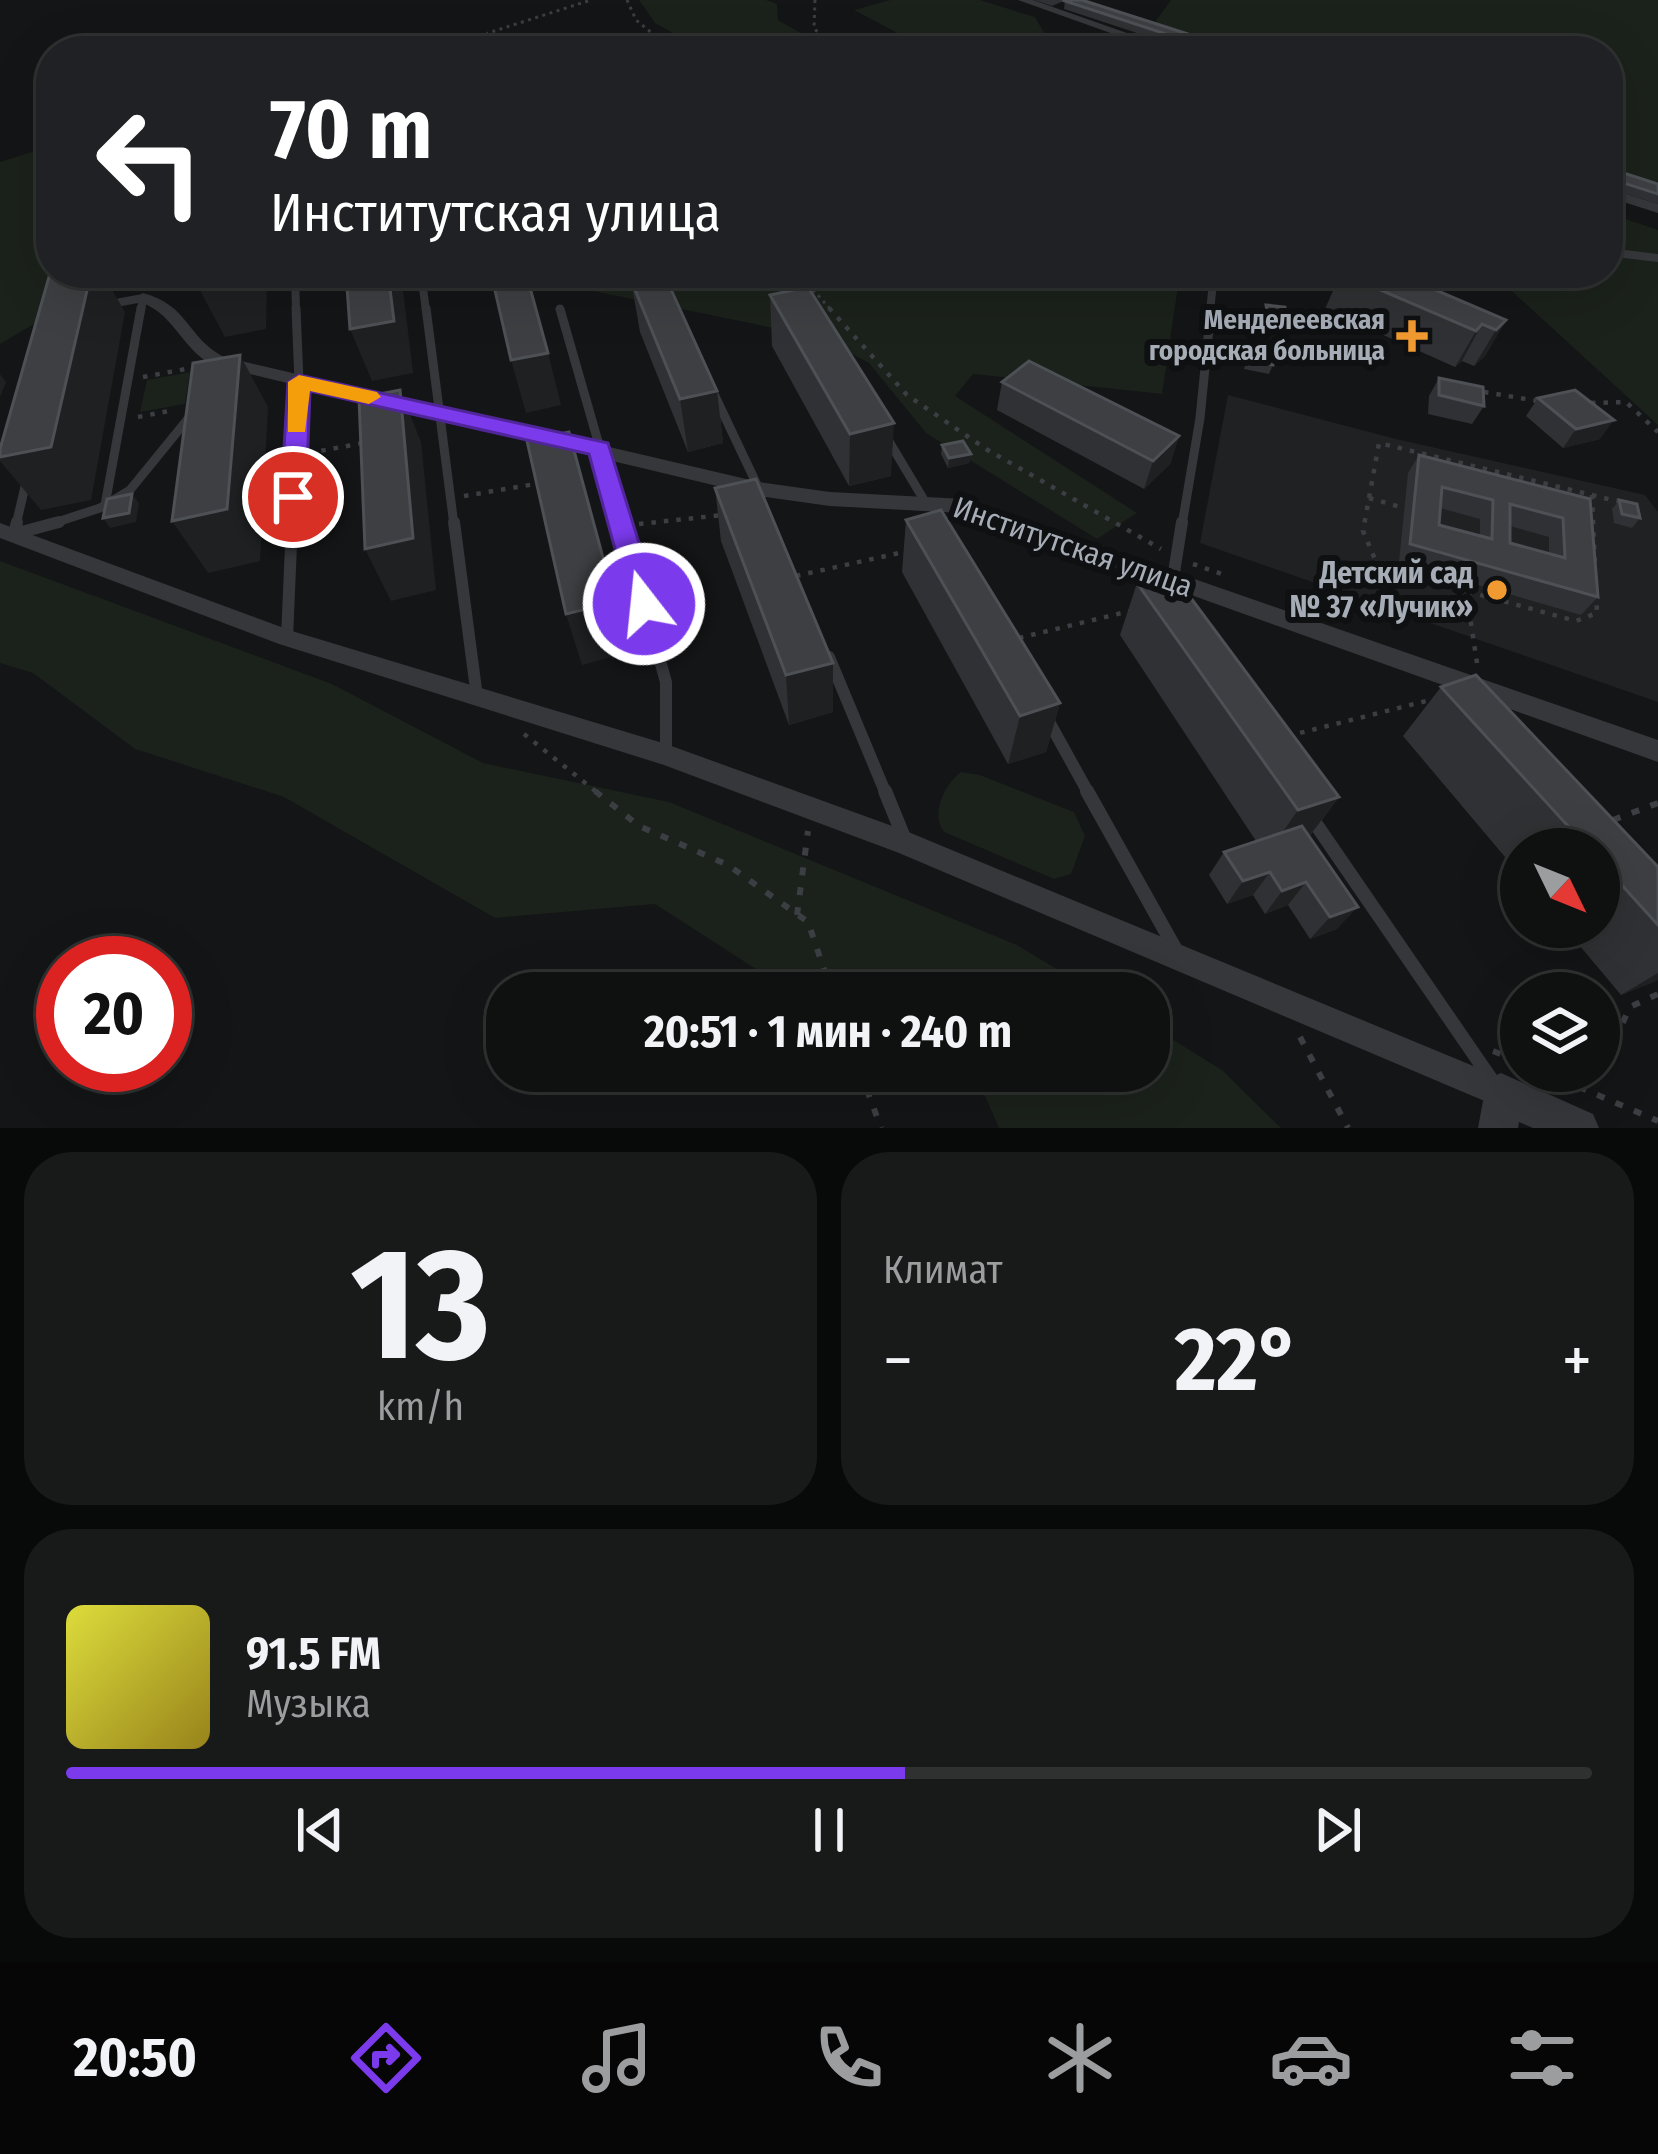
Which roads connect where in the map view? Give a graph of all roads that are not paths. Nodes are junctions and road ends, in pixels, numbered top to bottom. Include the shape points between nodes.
1 (1022, 0) edge
2 (1128, 36) edge
3 (1623, 197) edge
4 (1658, 208) edge
5 (1623, 254) edge
6 (1658, 258) edge
7 (296, 288) edge
8 (423, 288) edge
9 (1213, 288) edge
10 (143, 298) junction
11 (86, 308) edge
12 (560, 308) dead end
13 (279, 377) junction
14 (252, 383) dead end
15 (304, 383) junction
16 (711, 387) edge
17 (204, 403) edge
18 (436, 412) junction
19 (878, 424) edge
20 (600, 448) junction
21 (30, 467) edge
22 (759, 488) junction
23 (105, 505) junction
24 (930, 510) junction
25 (768, 511) edge
26 (7, 532) edge
27 (1173, 579) junction
28 (287, 638) junction
29 (823, 642) edge
30 (477, 697) junction
31 (1038, 702) edge
32 (1658, 751) edge
33 (666, 754) junction
34 (1301, 802) edge
35 (907, 843) junction
36 (1181, 958) junction
37 (1499, 1111) edge
38 (1580, 1128) edge

1 - 2 street
3 - 4 street
5 - 6 lane
7 - 15 lane
8 - 18 lane
9 - 27 lane
10 - 11 lane
10 - 13 street, Институтская улица via 164,304 208,357
10 - 23 lane
12 - 20 lane
13 - 14 lane
13 - 15 street, Институтская улица
15 - 18 street, Институтская улица
15 - 28 lane
16 - 22 lane
17 - 23 lane via 142,479
18 - 20 street, Институтская улица
18 - 30 lane
19 - 24 lane
20 - 22 street, Институтская улица
20 - 33 lane via 666,682
21 - 26 lane
22 - 24 street, Институтская улица
22 - 25 lane
23 - 26 lane
24 - 27 street, Институтская улица via 964,506
26 - 28 street
27 - 32 street, Институтская улица via 1446,685 1480,687
28 - 30 street
29 - 35 lane
30 - 33 street
31 - 36 lane
33 - 35 street
34 - 37 lane
35 - 36 street
36 - 37 street
37 - 38 street

